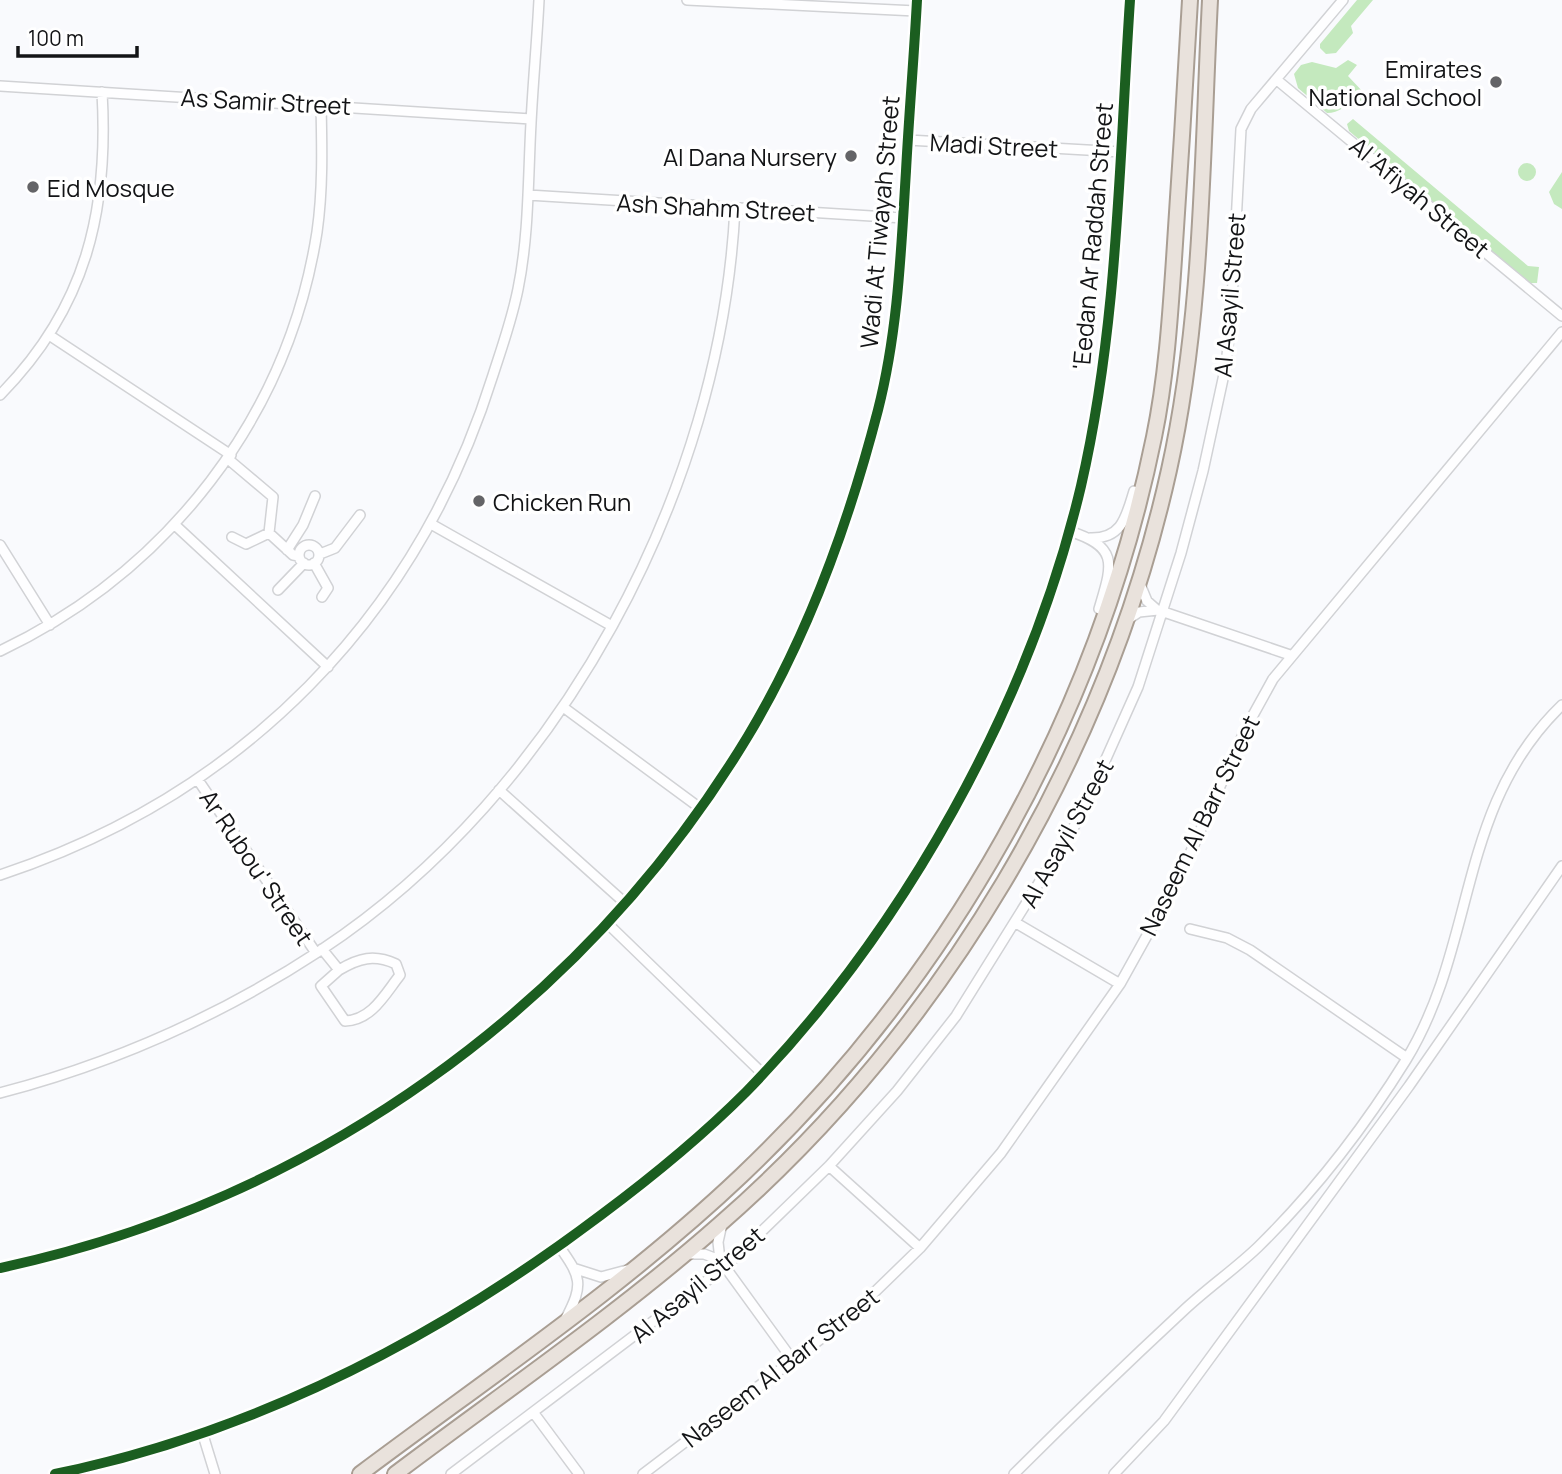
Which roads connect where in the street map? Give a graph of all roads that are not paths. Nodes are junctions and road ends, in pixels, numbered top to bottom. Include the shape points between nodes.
1 (539, 0) edge
2 (687, 0) edge
3 (917, 0) edge
4 (1130, 0) edge
5 (1190, 0) edge
6 (1210, 0) edge
7 (1343, 0) edge
8 (710, 1) edge
9 (916, 10) junction
10 (1277, 80) junction
11 (0, 86) edge
12 (102, 92) junction
13 (321, 105) junction
14 (531, 119) junction
15 (908, 140) junction
16 (1122, 152) junction
17 (528, 195) junction
18 (735, 208) junction
19 (904, 218) junction
20 (1562, 316) edge
21 (1562, 332) edge
22 (49, 335) junction
23 (0, 395) edge
24 (1154, 437) junction
25 (229, 457) junction
26 (315, 496) dead end
27 (360, 515) dead end
28 (430, 524) junction
29 (175, 526) junction
30 (1069, 531) junction
31 (269, 533) junction
32 (232, 537) dead end
33 (1090, 538) junction
34 (0, 545) edge
35 (287, 550) junction
36 (320, 554) junction
37 (305, 561) junction
38 (1140, 580) junction
39 (278, 590) dead end
40 (322, 597) dead end
41 (1160, 611) junction
42 (1124, 624) junction
43 (50, 625) junction
44 (612, 626) junction
45 (1097, 635) junction
46 (0, 651) edge
47 (1290, 655) junction
48 (328, 667) junction
49 (1562, 705) edge
50 (563, 707) junction
51 (198, 780) junction
52 (499, 790) junction
53 (700, 808) junction
54 (1562, 866) edge
55 (0, 875) edge
56 (625, 903) junction
57 (1016, 923) junction
58 (608, 924) junction
59 (1190, 929) dead end
60 (319, 951) junction
61 (339, 970) junction
62 (1120, 984) junction
63 (1407, 1058) junction
64 (762, 1074) junction
65 (0, 1093) edge
66 (829, 1166) junction
67 (723, 1222) junction
68 (559, 1247) junction
69 (920, 1248) junction
70 (686, 1254) junction
71 (722, 1263) junction
72 (0, 1268) edge
73 (634, 1268) junction
74 (576, 1269) junction
75 (565, 1320) junction
76 (794, 1362) junction
77 (533, 1412) junction
78 (203, 1435) junction
79 (55, 1474) edge
80 (215, 1474) edge
81 (359, 1474) edge
82 (395, 1474) edge
83 (451, 1474) edge
84 (579, 1474) edge
85 (642, 1474) edge
86 (1014, 1474) edge
87 (1114, 1474) edge

1 - 14 street
2 - 8 street
3 - 9 street, Wadi At Tiwayah Street
4 - 16 street, 'Eedan Ar Raddah Street
5 - 24 main road via 1168,344
6 - 38 main road via 1191,334 1169,470
7 - 10 street, Al Asayil Street
8 - 9 street
9 - 15 street, Wadi At Tiwayah Street
10 - 20 street, Al 'Afiyah Street
10 - 41 street, Al Asayil Street via 1251,109 1239,140 1226,365 1203,471
11 - 12 street, As Samir Street
12 - 13 street, As Samir Street
12 - 22 street via 103,178 96,219 84,265
13 - 14 street, As Samir Street
13 - 25 street via 321,191 310,271 271,385
14 - 17 street
15 - 16 street, Madi Street
15 - 19 street, Wadi At Tiwayah Street
16 - 30 street, 'Eedan Ar Raddah Street via 1106,359
17 - 18 street, Ash Shahm Street
17 - 28 street via 522,267 512,315 473,437
18 - 19 street, Ash Shahm Street
18 - 44 street via 723,316 698,424 662,525
19 - 53 street, Wadi At Tiwayah Street via 889,360 848,514 790,657 748,735
21 - 47 street, Naseem Al Barr Street
22 - 23 street
22 - 25 street
24 - 33 street via 1122,526 1106,537
24 - 45 main road
25 - 29 street
25 - 31 street via 273,497
26 - 35 street
27 - 36 street via 335,548
28 - 44 street
28 - 48 street via 402,573
29 - 43 street via 114,579
29 - 48 street
30 - 33 street
30 - 64 street, 'Eedan Ar Raddah Street via 1009,695 927,856 862,951
31 - 32 street via 246,544
31 - 35 street
33 - 45 street via 1103,547 1110,563
34 - 43 street
35 - 37 street
36 - 37 street
36 - 37 street via 310,545 304,546
37 - 39 street
37 - 40 street via 328,587
38 - 41 street via 1143,595
38 - 42 main road
41 - 42 street via 1139,612
41 - 47 street
41 - 57 street, Al Asayil Street via 1138,687 1108,758 1080,817
42 - 67 main road via 1044,812 944,974 818,1129
43 - 46 street
44 - 50 street
45 - 73 main road via 1050,750 1002,844 925,964 837,1078 786,1132
47 - 62 street, Naseem Al Barr Street via 1258,703 1180,876
48 - 51 street via 261,731
49 - 63 street via 1524,750 1490,811 1448,962
50 - 52 street
50 - 53 street
51 - 55 street via 80,845
51 - 60 street, Ar Rubou' Street
52 - 56 street
52 - 60 street via 432,861
53 - 56 street, Wadi At Tiwayah Street
54 - 87 street via 1409,1086 1172,1409
56 - 58 street, Wadi At Tiwayah Street
57 - 62 street
57 - 66 street, Al Asayil Street via 956,1016
58 - 64 street
58 - 72 street, Wadi At Tiwayah Street via 466,1054 341,1138 169,1219
59 - 63 street via 1250,950
60 - 61 street, Ar Rubou' Street
60 - 65 street via 225,1007 148,1044
61 - 61 street via 321,986 345,1021 356,1021 379,1004 400,975 396,964 380,957 357,959
62 - 69 street, Naseem Al Barr Street via 1001,1153
63 - 86 street via 1363,1122 1269,1236 1184,1309
64 - 68 street, 'Eedan Ar Raddah Street via 651,1177
66 - 69 street
66 - 71 street, Al Asayil Street
67 - 70 main road
67 - 71 street via 718,1242
68 - 74 street
68 - 78 street, 'Eedan Ar Raddah Street via 371,1362
69 - 76 street, Naseem Al Barr Street via 847,1319
70 - 71 street via 704,1254
70 - 82 main road
71 - 76 street
71 - 77 street, Al Asayil Street
73 - 74 street via 601,1277
73 - 75 main road
74 - 75 street via 579,1290
75 - 81 main road
76 - 85 street, Naseem Al Barr Street
77 - 83 street, Al Asayil Street
77 - 84 street
78 - 79 street, 'Eedan Ar Raddah Street
78 - 80 street

